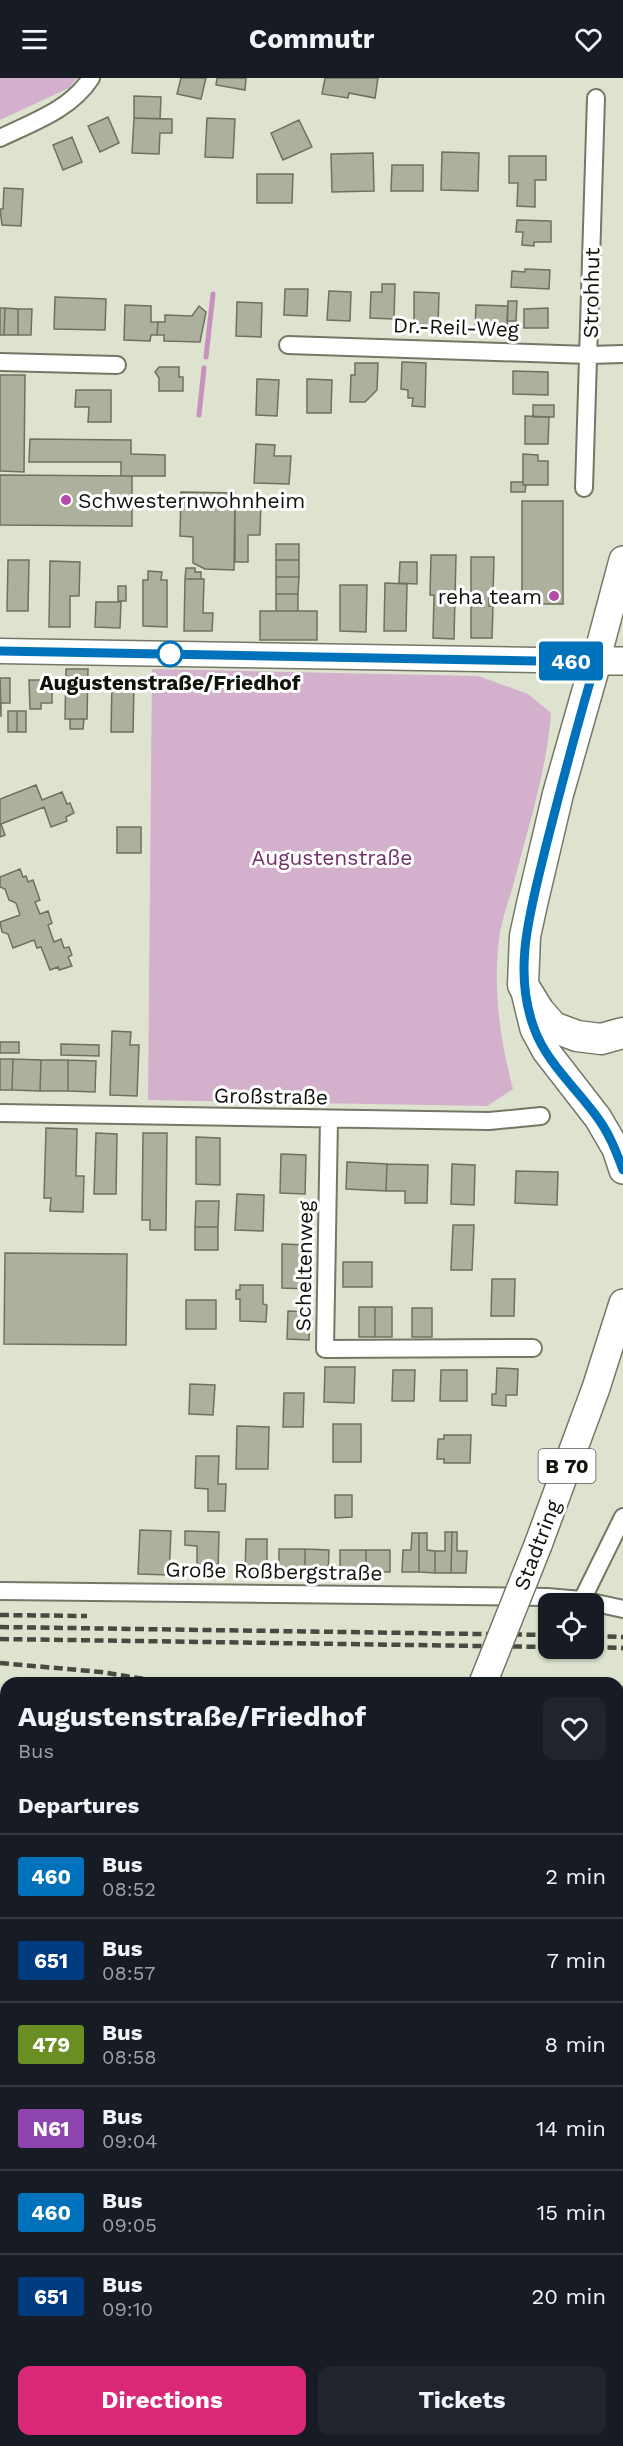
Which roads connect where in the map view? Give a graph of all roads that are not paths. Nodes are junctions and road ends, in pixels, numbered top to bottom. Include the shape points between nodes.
1 (91, 78) edge
2 (596, 98) dead end
3 (0, 138) edge
4 (288, 345) dead end
5 (623, 354) edge
6 (589, 355) junction
7 (0, 362) edge
8 (117, 365) dead end
9 (584, 488) dead end
10 (623, 560) edge
11 (0, 651) edge
12 (610, 661) edge
13 (523, 985) junction
14 (623, 1033) edge
15 (0, 1113) edge
16 (541, 1116) dead end
17 (329, 1119) junction
18 (623, 1170) edge
19 (623, 1303) edge
20 (533, 1348) dead end
21 (623, 1517) edge
22 (0, 1591) edge
23 (585, 1593) edge
24 (538, 1597) edge
25 (604, 1605) edge
26 (623, 1609) edge
27 (485, 1677) edge

1 - 3 street via 64,107
2 - 6 street, Strohhut
4 - 6 street, Dr.-Reil-Weg
5 - 6 street, Dr.-Reil-Weg
6 - 9 street, Strohhut
7 - 8 street
10 - 12 main road
11 - 12 street
12 - 13 highway via 558,794 525,936
13 - 14 highway via 553,1027 600,1039
13 - 18 main road via 534,1029 542,1044 598,1118
15 - 17 street, Großstraße
16 - 17 street, Großstraße via 489,1121
17 - 20 street, Scheltenweg via 325,1349
19 - 27 main road, Stadtring / B 70, bridge via 596,1388
21 - 23 street
22 - 24 street, Große Roßbergstraße
25 - 26 street, Große Roßbergstraße

